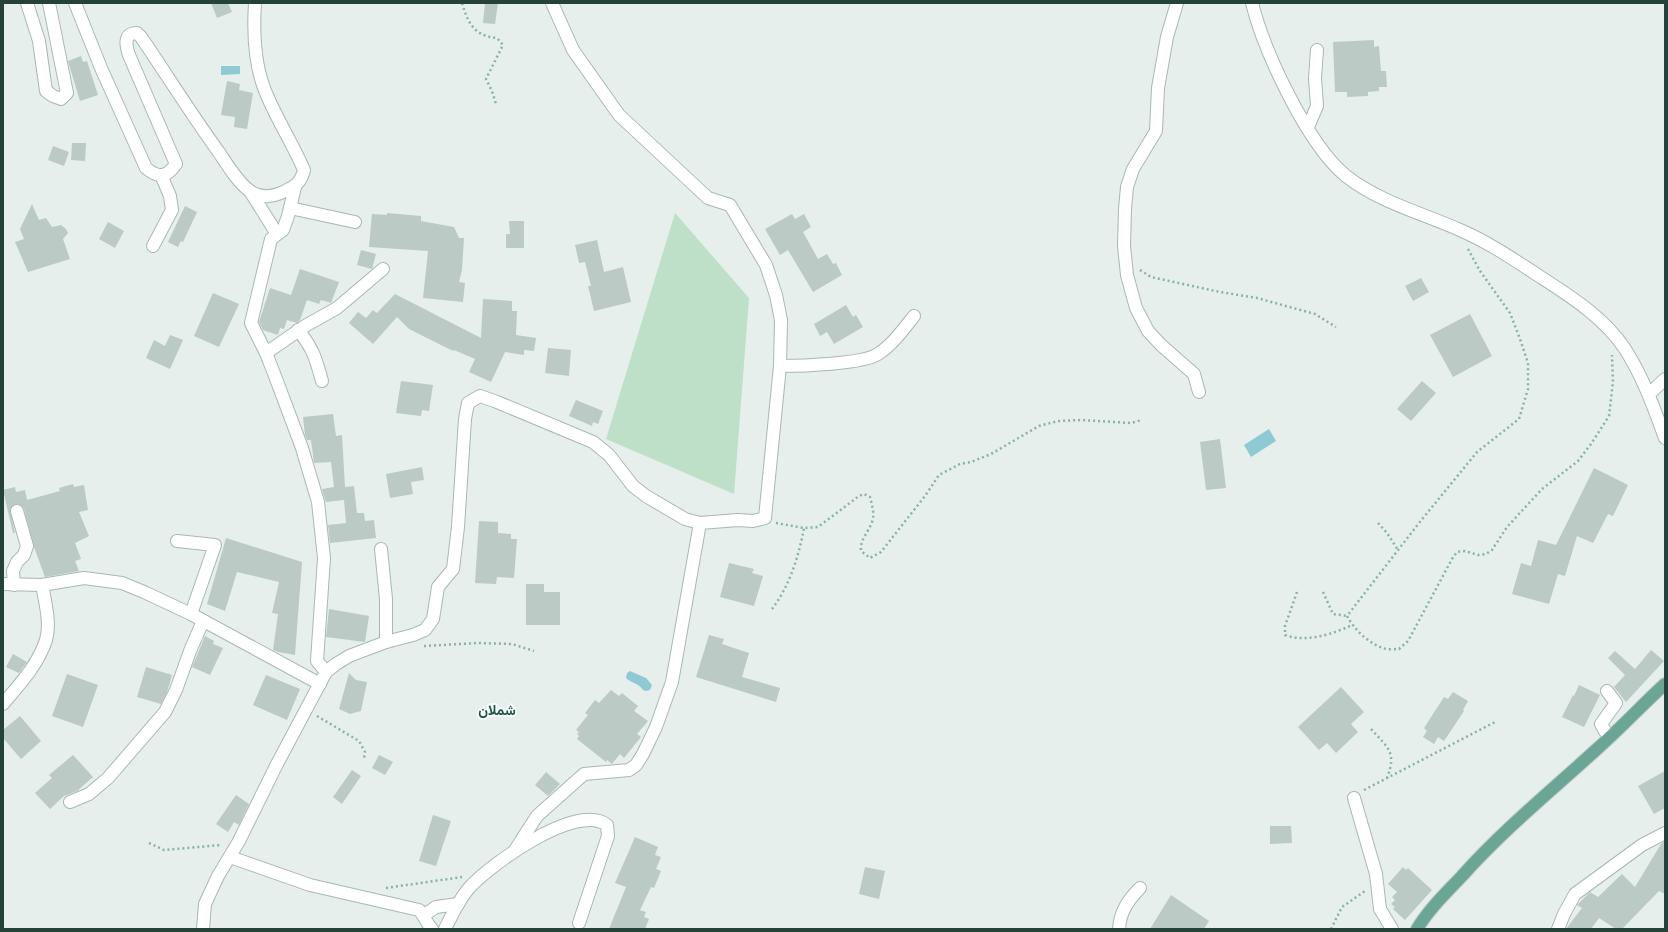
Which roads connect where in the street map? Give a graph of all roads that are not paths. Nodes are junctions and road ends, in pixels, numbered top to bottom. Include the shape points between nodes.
1 (27, 3) edge
2 (49, 3) edge
3 (75, 3) edge
4 (255, 3) edge
5 (552, 3) edge
6 (1177, 3) edge
7 (1252, 3) edge
8 (1317, 50) dead end
9 (1308, 128) junction
10 (161, 176) junction
11 (295, 187) junction
12 (250, 191) junction
13 (290, 208) junction
14 (355, 222) dead end
15 (277, 234) junction
16 (152, 246) dead end
17 (383, 269) dead end
18 (914, 316) dead end
19 (298, 330) junction
20 (266, 353) junction
21 (780, 366) junction
22 (1665, 379) edge
23 (322, 381) dead end
24 (1199, 392) dead end
25 (1649, 394) junction
26 (1665, 438) edge
27 (17, 511) dead end
28 (700, 523) junction
29 (177, 541) dead end
30 (381, 549) dead end
31 (9, 585) edge
32 (42, 585) junction
33 (191, 614) junction
34 (203, 621) junction
35 (386, 642) junction
36 (326, 672) junction
37 (320, 684) junction
38 (1665, 684) edge
39 (1607, 691) dead end
40 (3, 704) edge
41 (1609, 738) junction
42 (1357, 797) road end
43 (70, 802) dead end
44 (1665, 833) edge
45 (515, 850) junction
46 (230, 857) junction
47 (1140, 888) dead end
48 (458, 904) junction
49 (424, 915) junction
50 (579, 923) dead end
51 (203, 929) edge
52 (432, 929) edge
53 (445, 929) edge
54 (1118, 929) edge
55 (1392, 929) edge
56 (1417, 929) edge
57 (1558, 929) edge

1 - 2 street via 39,41 46,91 61,99 67,94
3 - 10 street via 146,168
4 - 11 street via 254,42 258,69 266,93 304,170 302,179
5 - 21 street via 573,50 619,115 708,198 730,205 766,265 776,295 781,320
6 - 24 street via 1167,37 1158,88 1156,131 1133,169 1127,187 1124,246 1127,274 1136,308 1148,331 1194,374
7 - 9 street via 1262,36 1287,91
8 - 9 street via 1317,106
9 - 25 street via 1324,153 1347,176 1383,198 1484,241 1573,298 1625,348
10 - 12 street via 171,172 176,164 129,55 126,41 132,33 137,33 141,37 200,127 237,178
10 - 16 street via 170,196 172,210
11 - 12 street via 264,197
11 - 13 street
12 - 15 street
13 - 14 street
13 - 15 street via 283,230
15 - 20 street via 271,239 251,323
17 - 19 street via 337,308
18 - 21 street via 900,334 877,355 862,360
19 - 20 street
19 - 23 street via 316,357
20 - 36 street via 302,448 318,502 324,558 317,661
21 - 28 street via 765,518 753,521
22 - 25 street
25 - 26 street
27 - 31 street via 27,546 13,571
28 - 35 street via 684,519 646,496 633,486 609,456 593,442 480,396 468,403 464,419 453,569 438,587 433,619 425,630
28 - 45 street via 672,682 643,754 629,770 584,774 537,816
29 - 33 street via 215,545
30 - 35 street via 386,599
31 - 32 street
32 - 33 street via 84,578 122,583
32 - 40 street via 47,611 46,639 35,664
33 - 34 street
34 - 37 street
34 - 43 street via 165,712 108,778 89,794
35 - 36 street via 349,656
36 - 37 street
37 - 46 street
38 - 41 main road
39 - 41 street via 1616,703 1601,724
41 - 56 main road via 1478,858 1423,918
42 - 55 street via 1376,874 1380,909
44 - 57 street via 1642,845 1575,894
45 - 48 street via 470,887
45 - 50 street via 562,825 580,820 601,820 607,825 608,836
46 - 49 street via 310,885 419,910
46 - 51 street via 218,876 206,904
47 - 54 street via 1127,902
48 - 49 street via 436,907
48 - 53 street
49 - 52 street

